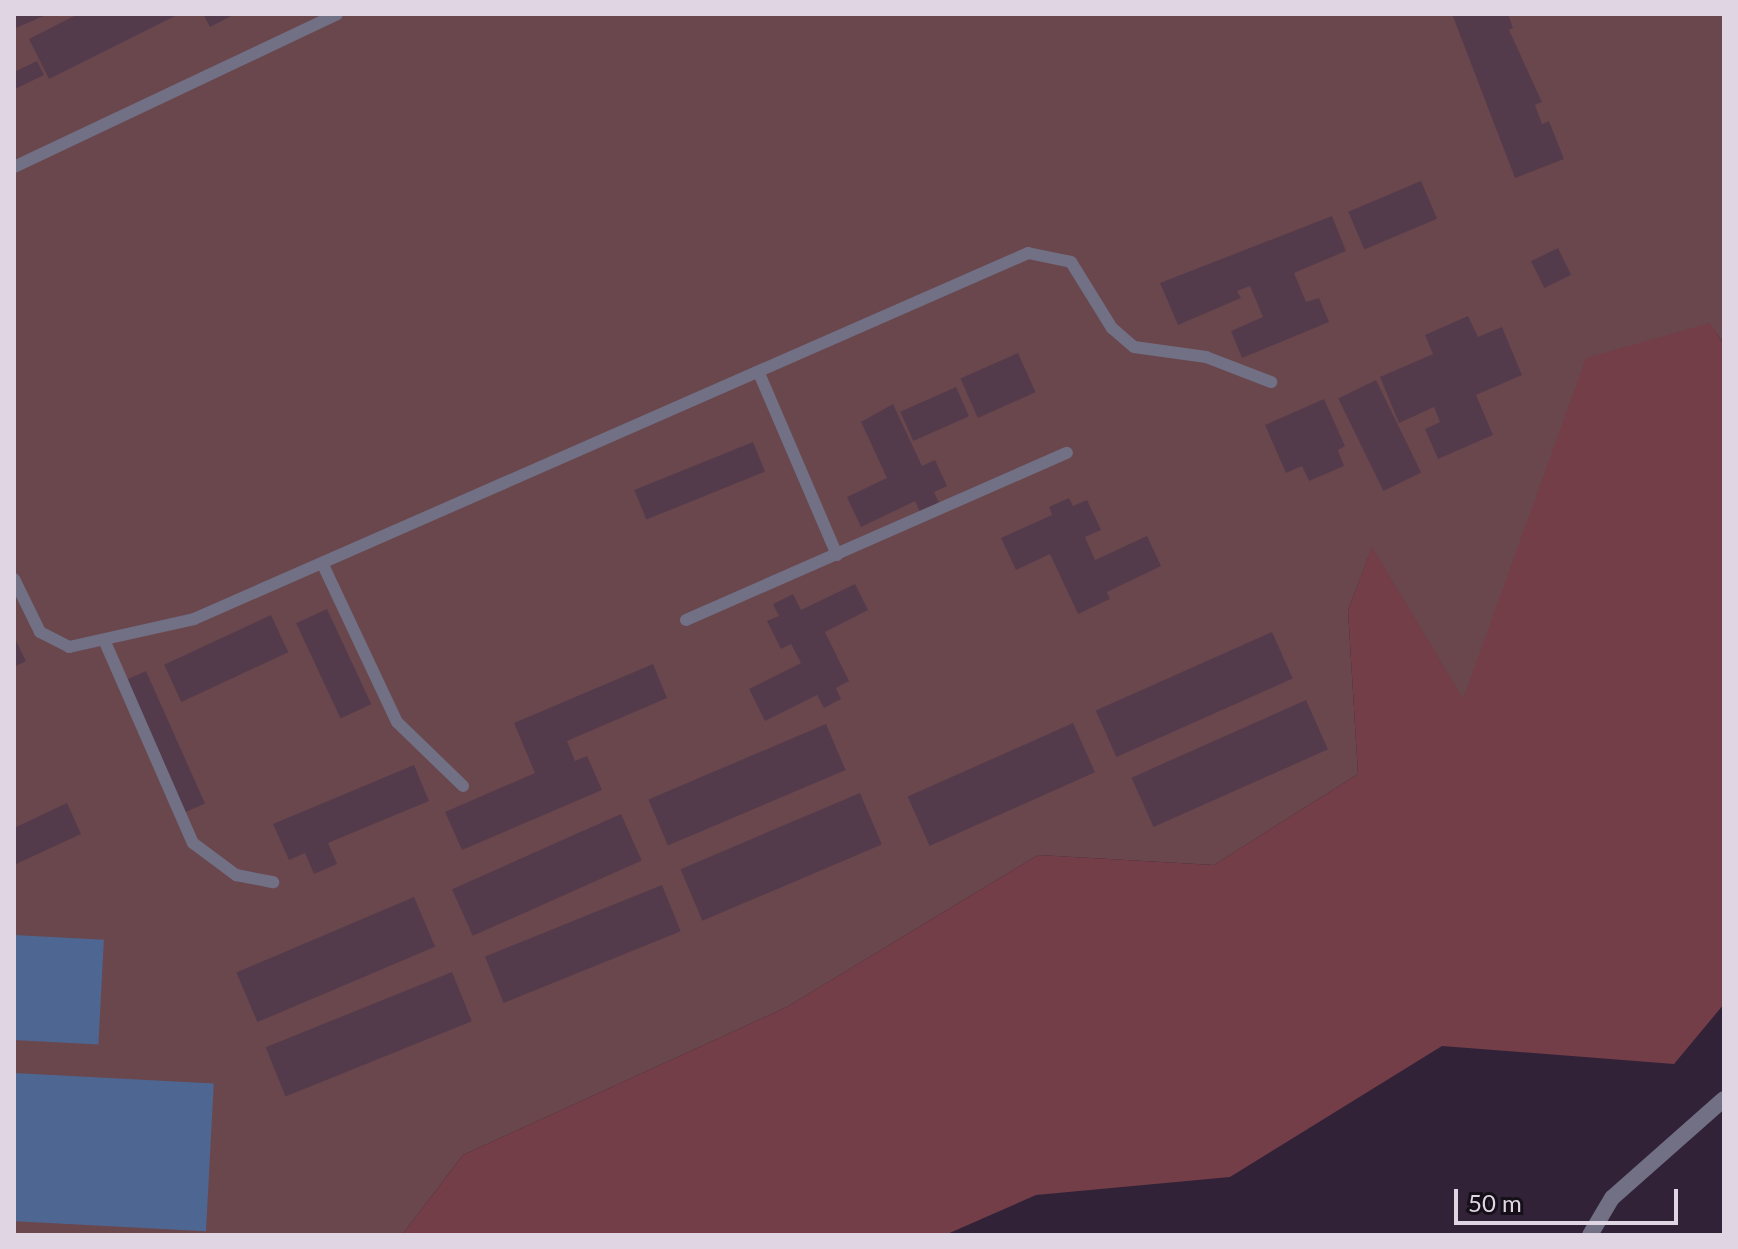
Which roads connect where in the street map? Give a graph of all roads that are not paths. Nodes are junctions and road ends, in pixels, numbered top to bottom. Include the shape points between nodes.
1 (337, 14) edge
2 (14, 167) edge
3 (759, 373) junction
4 (1271, 382) dead end
5 (1067, 453) dead end
6 (837, 555) junction
7 (324, 567) junction
8 (14, 579) edge
9 (686, 620) dead end
10 (105, 642) junction
11 (463, 786) dead end
12 (273, 882) dead end
13 (1724, 1099) edge
14 (1590, 1235) edge

1 - 2 lane
3 - 4 lane via 948,284 1028,253 1071,262 1112,328 1134,347 1206,357
3 - 6 lane
3 - 7 lane
5 - 6 lane
6 - 9 lane
7 - 10 lane via 194,619
7 - 11 lane via 397,722
8 - 10 lane via 40,632 54,643 69,647
10 - 12 lane via 193,843 236,875
13 - 14 street via 1612,1198

